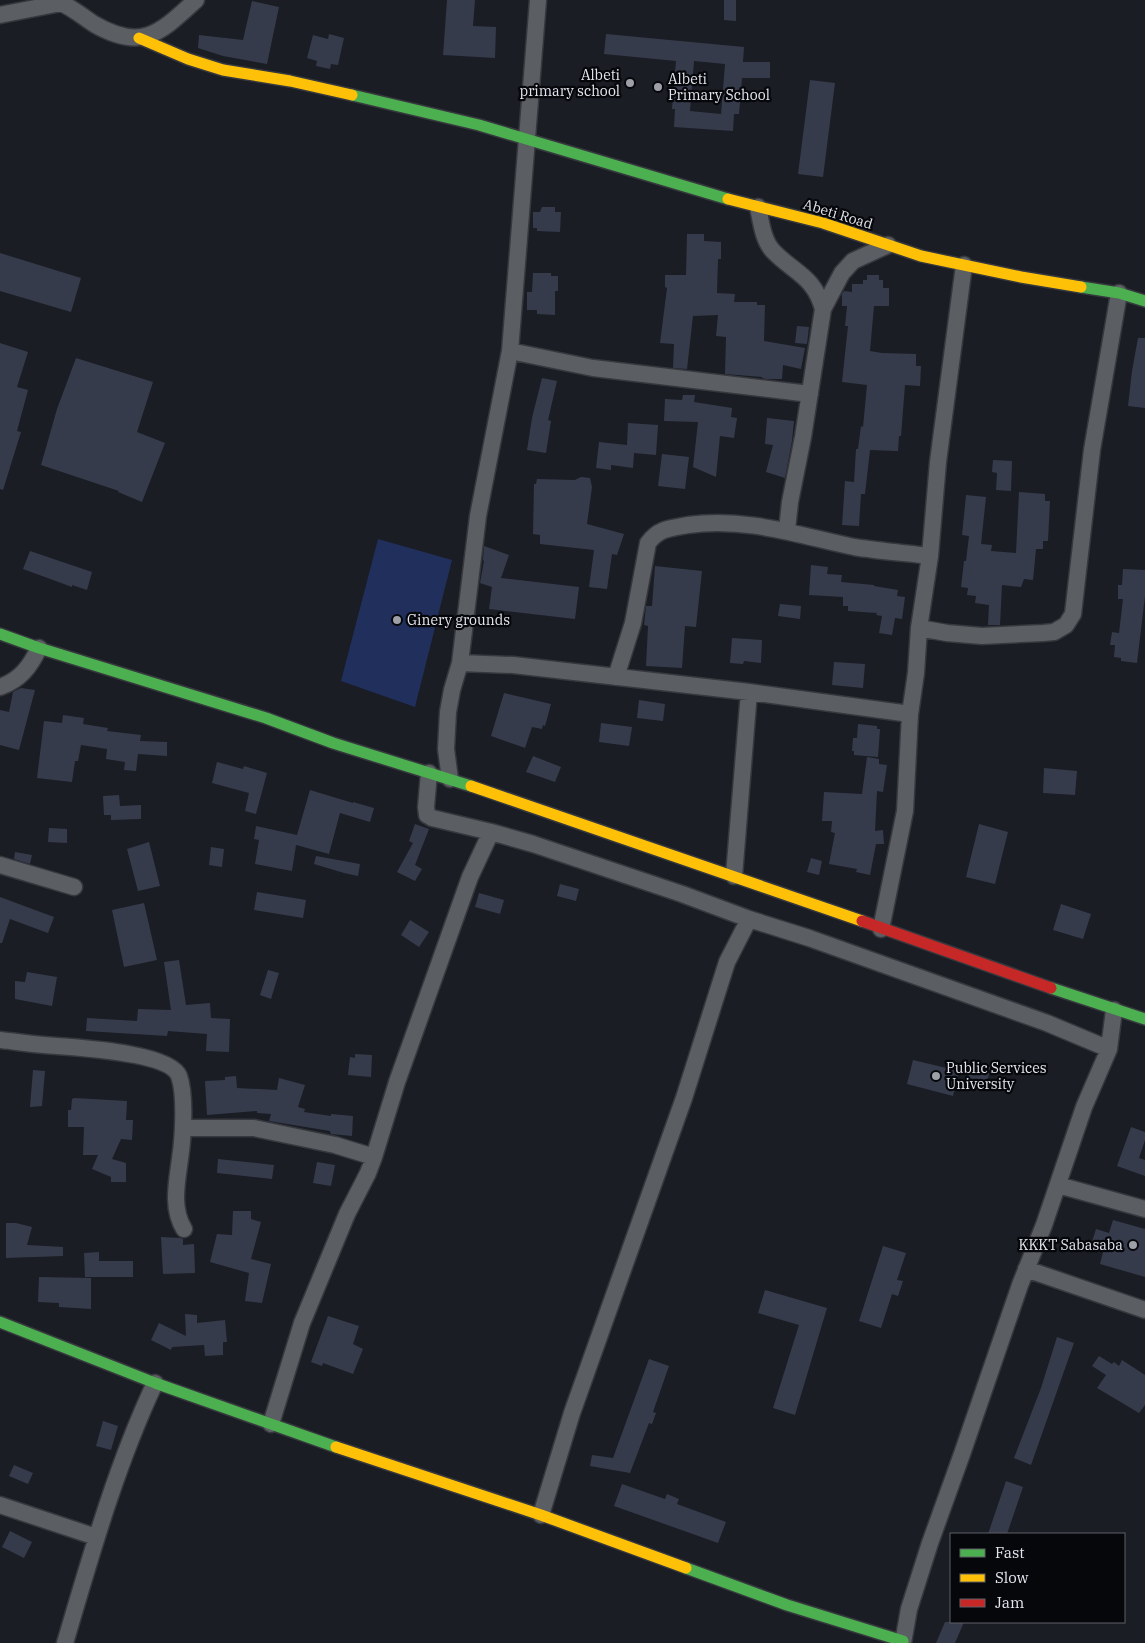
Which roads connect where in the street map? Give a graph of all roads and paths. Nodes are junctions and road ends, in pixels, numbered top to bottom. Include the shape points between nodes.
1 (196, 0) edge
2 (538, 0) edge
3 (63, 2) edge
4 (0, 15) edge
5 (139, 38) junction
6 (526, 138) junction
7 (758, 207) junction
8 (888, 245) junction
9 (964, 265) junction
10 (1119, 293) junction
11 (1145, 301) edge
12 (823, 309) junction
13 (510, 351) junction
14 (810, 394) junction
15 (787, 530) junction
16 (930, 556) junction
17 (919, 628) junction
18 (0, 634) edge
19 (38, 648) junction
20 (460, 663) junction
21 (616, 677) junction
22 (0, 687) edge
23 (749, 692) junction
24 (910, 714) junction
25 (429, 773) junction
26 (450, 779) junction
27 (491, 832) junction
28 (0, 865) edge
29 (734, 876) junction
30 (74, 887) dead end
31 (749, 919) junction
32 (881, 929) junction
33 (1114, 1010) junction
34 (1145, 1019) edge
35 (0, 1040) edge
36 (1109, 1049) junction
37 (182, 1128) junction
38 (374, 1157) junction
39 (1058, 1185) junction
40 (1145, 1209) edge
41 (184, 1229) dead end
42 (1026, 1269) junction
43 (1145, 1310) edge
44 (0, 1322) edge
45 (155, 1382) junction
46 (271, 1424) junction
47 (0, 1505) edge
48 (541, 1515) junction
49 (96, 1537) junction
50 (903, 1642) edge
51 (65, 1643) edge

1 - 5 street via 154,34
2 - 6 street
3 - 4 street
3 - 5 street via 102,28 128,38
5 - 6 street, Abeti Road via 223,70 359,96
6 - 7 street, Abeti Road
6 - 13 street
7 - 8 street, Abeti Road via 824,223
7 - 12 street via 766,239 773,250 814,287
8 - 9 street, Abeti Road
8 - 12 street via 853,261 842,273
9 - 10 street, Abeti Road
9 - 16 street via 938,462
10 - 11 street, Abeti Road
10 - 17 street via 1092,450 1072,614 1066,625 1054,632 982,636
12 - 14 street
13 - 14 street via 593,368
13 - 20 street via 478,516
14 - 15 street
15 - 16 street via 855,547
15 - 21 street via 730,523 668,528 654,534 648,543 633,623
16 - 17 street
17 - 24 street
18 - 19 street
19 - 22 street via 30,666 15,680
19 - 25 street via 266,718
20 - 21 street via 505,664
20 - 26 street via 448,712 446,749
21 - 23 street
23 - 24 street
23 - 29 street
24 - 32 street via 906,811
25 - 26 street
25 - 27 street via 427,815
26 - 29 street
27 - 31 street via 600,866
27 - 38 street via 470,877 397,1082
28 - 30 street
29 - 32 street
31 - 36 street via 1047,1023
31 - 48 street via 727,962 684,1098 572,1414
32 - 33 street
33 - 34 street
33 - 36 street
35 - 37 street via 98,1050 163,1063 179,1075
36 - 39 street via 1084,1107
37 - 38 street via 254,1128 335,1145
37 - 41 street via 176,1187 178,1221
38 - 46 street via 346,1214 302,1322
39 - 40 street
39 - 42 street
42 - 43 street
42 - 50 street via 908,1609
44 - 45 street
45 - 46 street
45 - 49 street via 142,1409
46 - 48 street
47 - 49 street
48 - 50 street via 786,1605
49 - 51 street

